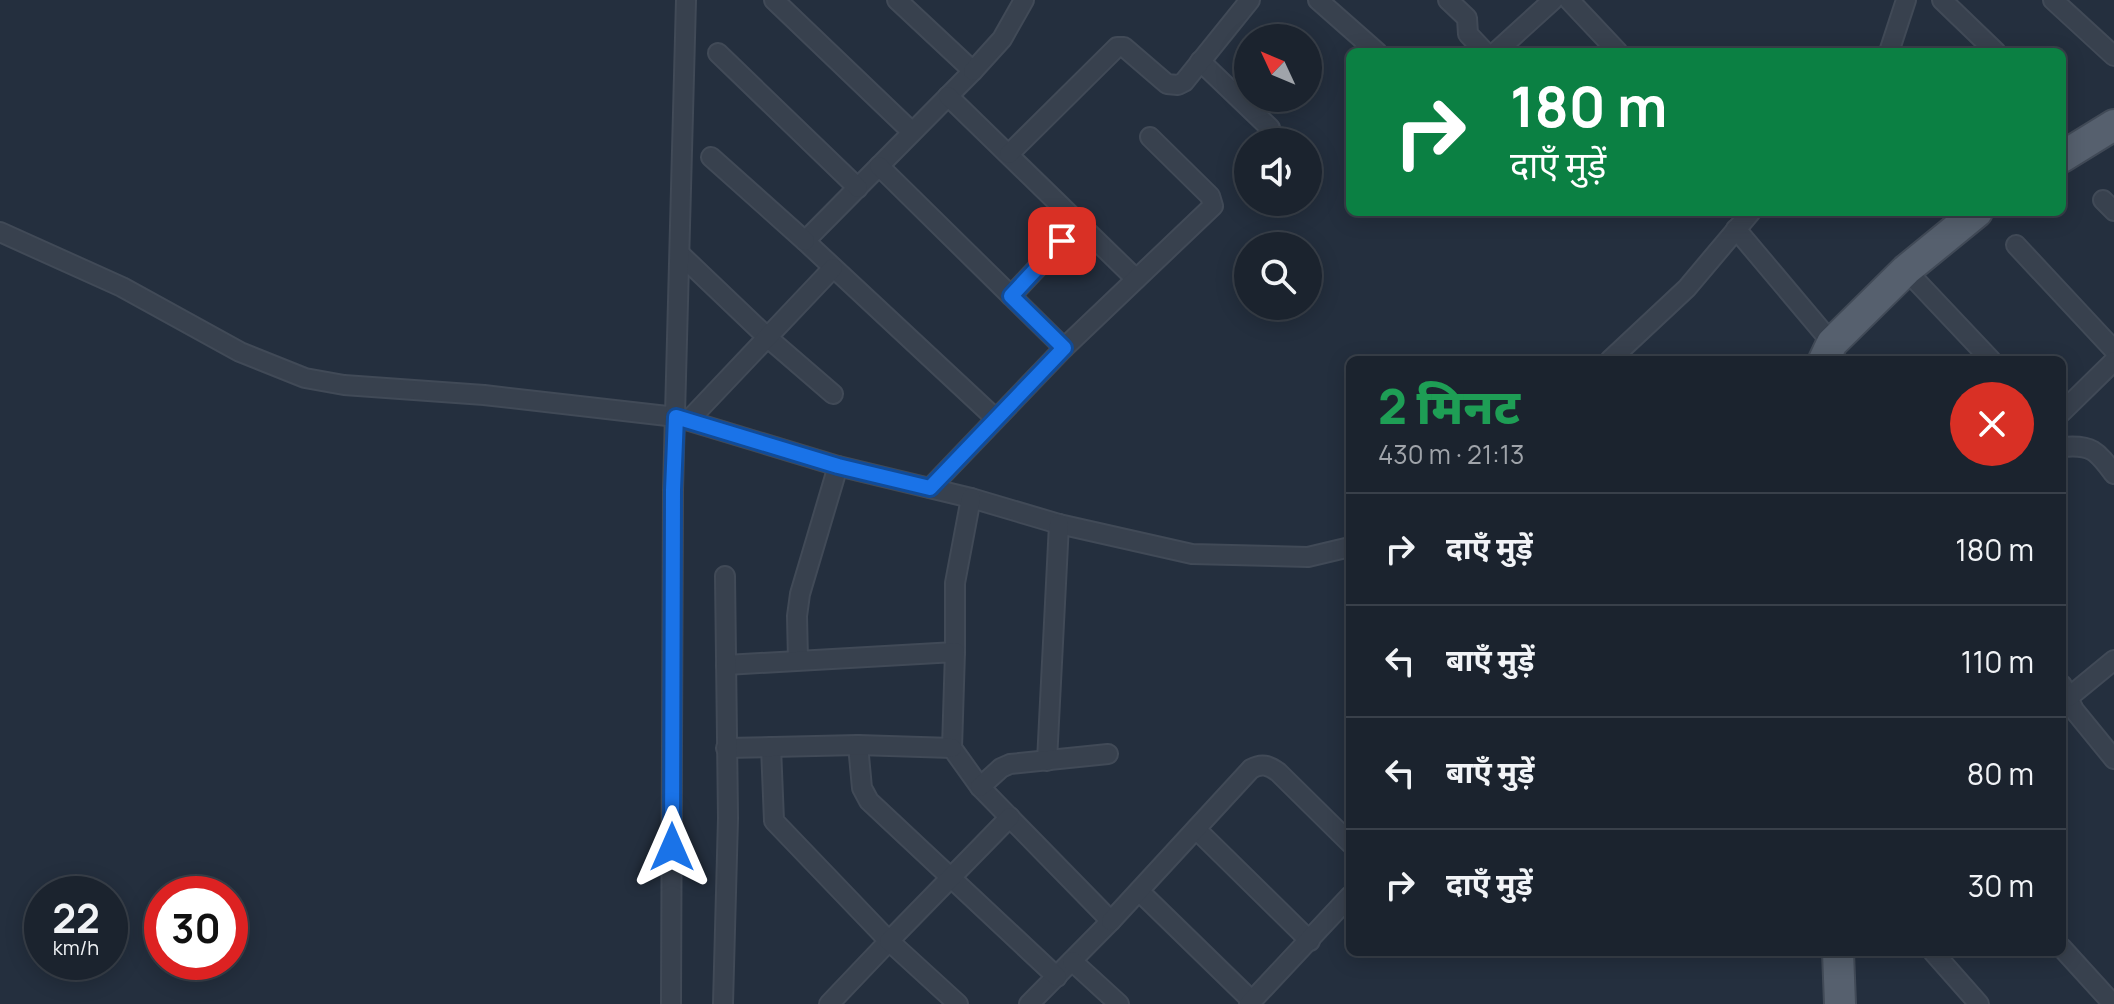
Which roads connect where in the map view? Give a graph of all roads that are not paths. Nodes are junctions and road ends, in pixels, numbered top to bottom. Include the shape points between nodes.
1 (686, 0) edge
2 (774, 0) edge
3 (897, 0) edge
4 (1250, 0) edge
5 (1318, 0) edge
6 (1448, 0) edge
7 (1553, 0) edge
8 (1569, 0) edge
9 (1906, 0) edge
10 (1942, 0) edge
11 (2053, 0) edge
12 (1023, 1) edge
13 (1372, 48) edge
14 (1481, 48) edge
15 (1500, 48) edge
16 (1614, 48) edge
17 (1890, 48) edge
18 (1992, 48) edge
19 (718, 53) dead end
20 (2114, 56) edge
21 (1200, 61) junction
22 (973, 71) junction
23 (948, 96) junction
24 (2114, 125) edge
25 (1270, 128) dead end
26 (912, 132) junction
27 (1150, 137) dead end
28 (1009, 154) junction
29 (2066, 155) edge
30 (711, 157) dead end
31 (879, 166) junction
32 (858, 188) junction
33 (1747, 216) edge
34 (1972, 216) edge
35 (1079, 223) junction
36 (1736, 229) junction
37 (0, 232) edge
38 (805, 241) junction
39 (2016, 245) dead end
40 (681, 255) junction
41 (833, 268) junction
42 (1906, 270) junction
43 (1136, 279) junction
44 (1011, 296) junction
45 (767, 337) junction
46 (1064, 348) junction
47 (2114, 350) edge
48 (1828, 352) edge
49 (1614, 356) edge
50 (1987, 356) edge
51 (2114, 361) edge
52 (833, 394) dead end
53 (2066, 408) edge
54 (683, 418) junction
55 (995, 418) junction
56 (2066, 447) edge
57 (838, 466) junction
58 (2114, 474) edge
59 (930, 488) junction
60 (971, 498) junction
61 (1059, 524) junction
62 (1346, 548) edge
63 (725, 576) dead end
64 (955, 652) junction
65 (798, 660) junction
66 (2114, 660) edge
67 (726, 665) junction
68 (2066, 690) edge
69 (2066, 693) edge
70 (858, 745) junction
71 (771, 747) junction
72 (726, 748) junction
73 (952, 748) junction
74 (1108, 754) dead end
75 (2114, 759) edge
76 (1047, 761) junction
77 (980, 787) junction
78 (1010, 817) junction
79 (1196, 829) junction
80 (1346, 839) edge
81 (952, 876) junction
82 (1139, 891) junction
83 (1346, 900) edge
84 (1111, 921) junction
85 (889, 941) junction
86 (1310, 941) junction
87 (2066, 952) edge
88 (1838, 956) edge
89 (1937, 956) edge
90 (1072, 961) junction
91 (1057, 977) junction
92 (1251, 1002) edge
93 (671, 1004) edge
94 (723, 1004) edge
95 (829, 1004) edge
96 (958, 1004) edge
97 (1029, 1004) edge
98 (1119, 1004) edge
99 (1840, 1004) edge
100 (1979, 1004) edge
101 (2113, 1004) edge

1 - 40 street
2 - 26 street
3 - 22 street
4 - 21 street
5 - 13 street
6 - 14 street via 1467,18 1468,34
7 - 15 street
8 - 16 street
9 - 17 street
10 - 18 street
11 - 20 street
12 - 22 street via 1002,39
19 - 32 street
21 - 25 street
21 - 28 street via 1184,82 1172,85 1117,47
22 - 23 street
23 - 26 street
23 - 28 street
24 - 29 main road
26 - 31 street
27 - 43 street via 1210,196 1213,206
28 - 35 street
30 - 38 street
31 - 32 street
31 - 44 street
32 - 38 street
33 - 36 street
34 - 42 main road
35 - 43 street
35 - 44 street
36 - 48 street
36 - 49 street via 1687,288
37 - 54 street via 122,287 240,352 305,378
38 - 41 street
39 - 47 street
40 - 45 street
40 - 54 street
41 - 45 street
41 - 55 street
42 - 48 main road
42 - 50 street
43 - 46 street
44 - 46 street
45 - 52 street
45 - 54 street
46 - 55 street
51 - 53 street
54 - 57 street
54 - 93 street via 673,502
55 - 59 street
56 - 58 street via 2093,450
57 - 59 street
57 - 65 street via 800,594
59 - 60 street
60 - 61 street
60 - 64 street via 955,583
61 - 62 street via 1192,554 1308,557
61 - 76 street
63 - 67 street
64 - 65 street
64 - 73 street
65 - 67 street
66 - 68 street
67 - 72 street
69 - 75 street
70 - 71 street
70 - 73 street
70 - 81 street via 862,788 869,801
71 - 72 street
71 - 85 street via 774,821
72 - 94 street
73 - 77 street
74 - 76 street
76 - 77 street via 1010,764
77 - 78 street
78 - 81 street
78 - 84 street
79 - 80 street via 1251,769 1267,765
79 - 82 street
79 - 86 street
81 - 85 street
81 - 91 street
82 - 84 street
82 - 92 street
83 - 86 street
84 - 90 street
85 - 95 street
85 - 96 street
86 - 92 street
87 - 101 street
88 - 99 main road
89 - 100 street
90 - 91 street
90 - 98 street
91 - 97 street

